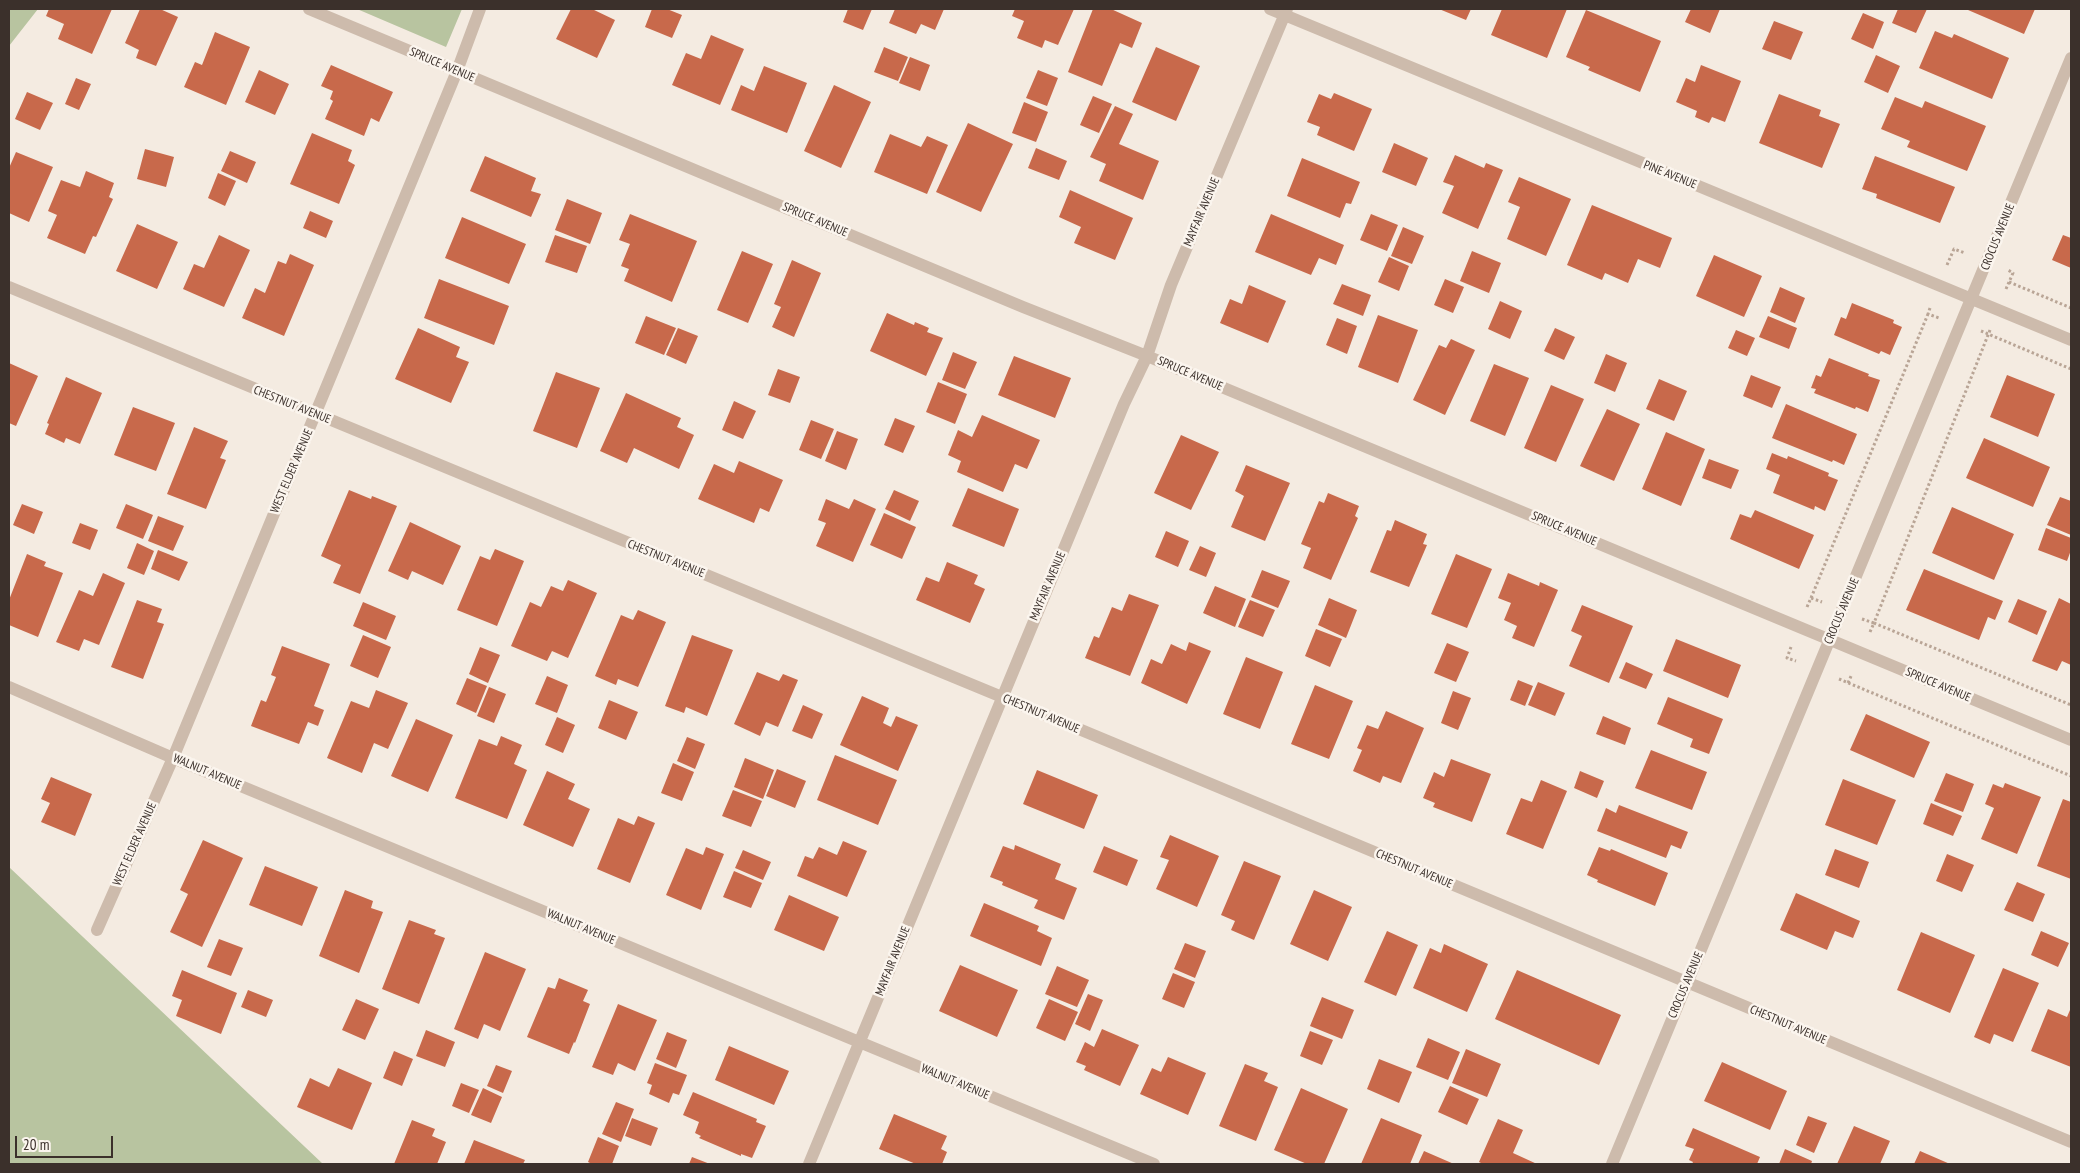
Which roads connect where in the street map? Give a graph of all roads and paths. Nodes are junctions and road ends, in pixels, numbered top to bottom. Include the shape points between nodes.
1 (308, 9) edge
2 (480, 9) edge
3 (1270, 9) edge
4 (1286, 12) edge
5 (2071, 58) edge
6 (457, 71) junction
7 (2009, 282) dead end
8 (9, 288) edge
9 (1972, 299) junction
10 (2071, 308) edge
11 (1928, 314) dead end
12 (1989, 334) dead end
13 (2071, 340) edge
14 (1147, 356) junction
15 (2071, 369) edge
16 (316, 414) junction
17 (1811, 598) dead end
18 (1874, 624) dead end
19 (1830, 640) junction
20 (1848, 683) dead end
21 (9, 687) edge
22 (1002, 697) junction
23 (2071, 705) edge
24 (2071, 740) edge
25 (173, 758) junction
26 (2071, 776) edge
27 (97, 930) dead end
28 (1687, 983) junction
29 (859, 1042) junction
30 (2071, 1142) edge
31 (808, 1164) edge
32 (1154, 1164) edge
33 (1612, 1164) edge

1 - 6 street, SPRUCE AVENUE
2 - 6 street, WEST ELDER AVENUE
3 - 4 street, PINE AVENUE
4 - 9 street, PINE AVENUE
4 - 14 street, MAYFAIR AVENUE via 1171,286
5 - 9 street, CROCUS AVENUE
6 - 14 street, SPRUCE AVENUE
6 - 16 street, WEST ELDER AVENUE
7 - 10 path
8 - 16 street, CHESTNUT AVENUE
9 - 13 street, PINE AVENUE
9 - 19 street, CROCUS AVENUE
11 - 17 path
12 - 15 path
14 - 19 street, SPRUCE AVENUE
14 - 22 street, MAYFAIR AVENUE
16 - 22 street, CHESTNUT AVENUE
16 - 25 street, WEST ELDER AVENUE
18 - 23 path
19 - 24 street, SPRUCE AVENUE
19 - 28 street, CROCUS AVENUE
20 - 26 path
21 - 25 street, WALNUT AVENUE
22 - 28 street, CHESTNUT AVENUE
22 - 29 street, MAYFAIR AVENUE
25 - 27 street, WEST ELDER AVENUE
25 - 29 street, WALNUT AVENUE
28 - 30 street, CHESTNUT AVENUE
28 - 33 street, CROCUS AVENUE
29 - 31 street, MAYFAIR AVENUE
29 - 32 street, WALNUT AVENUE

